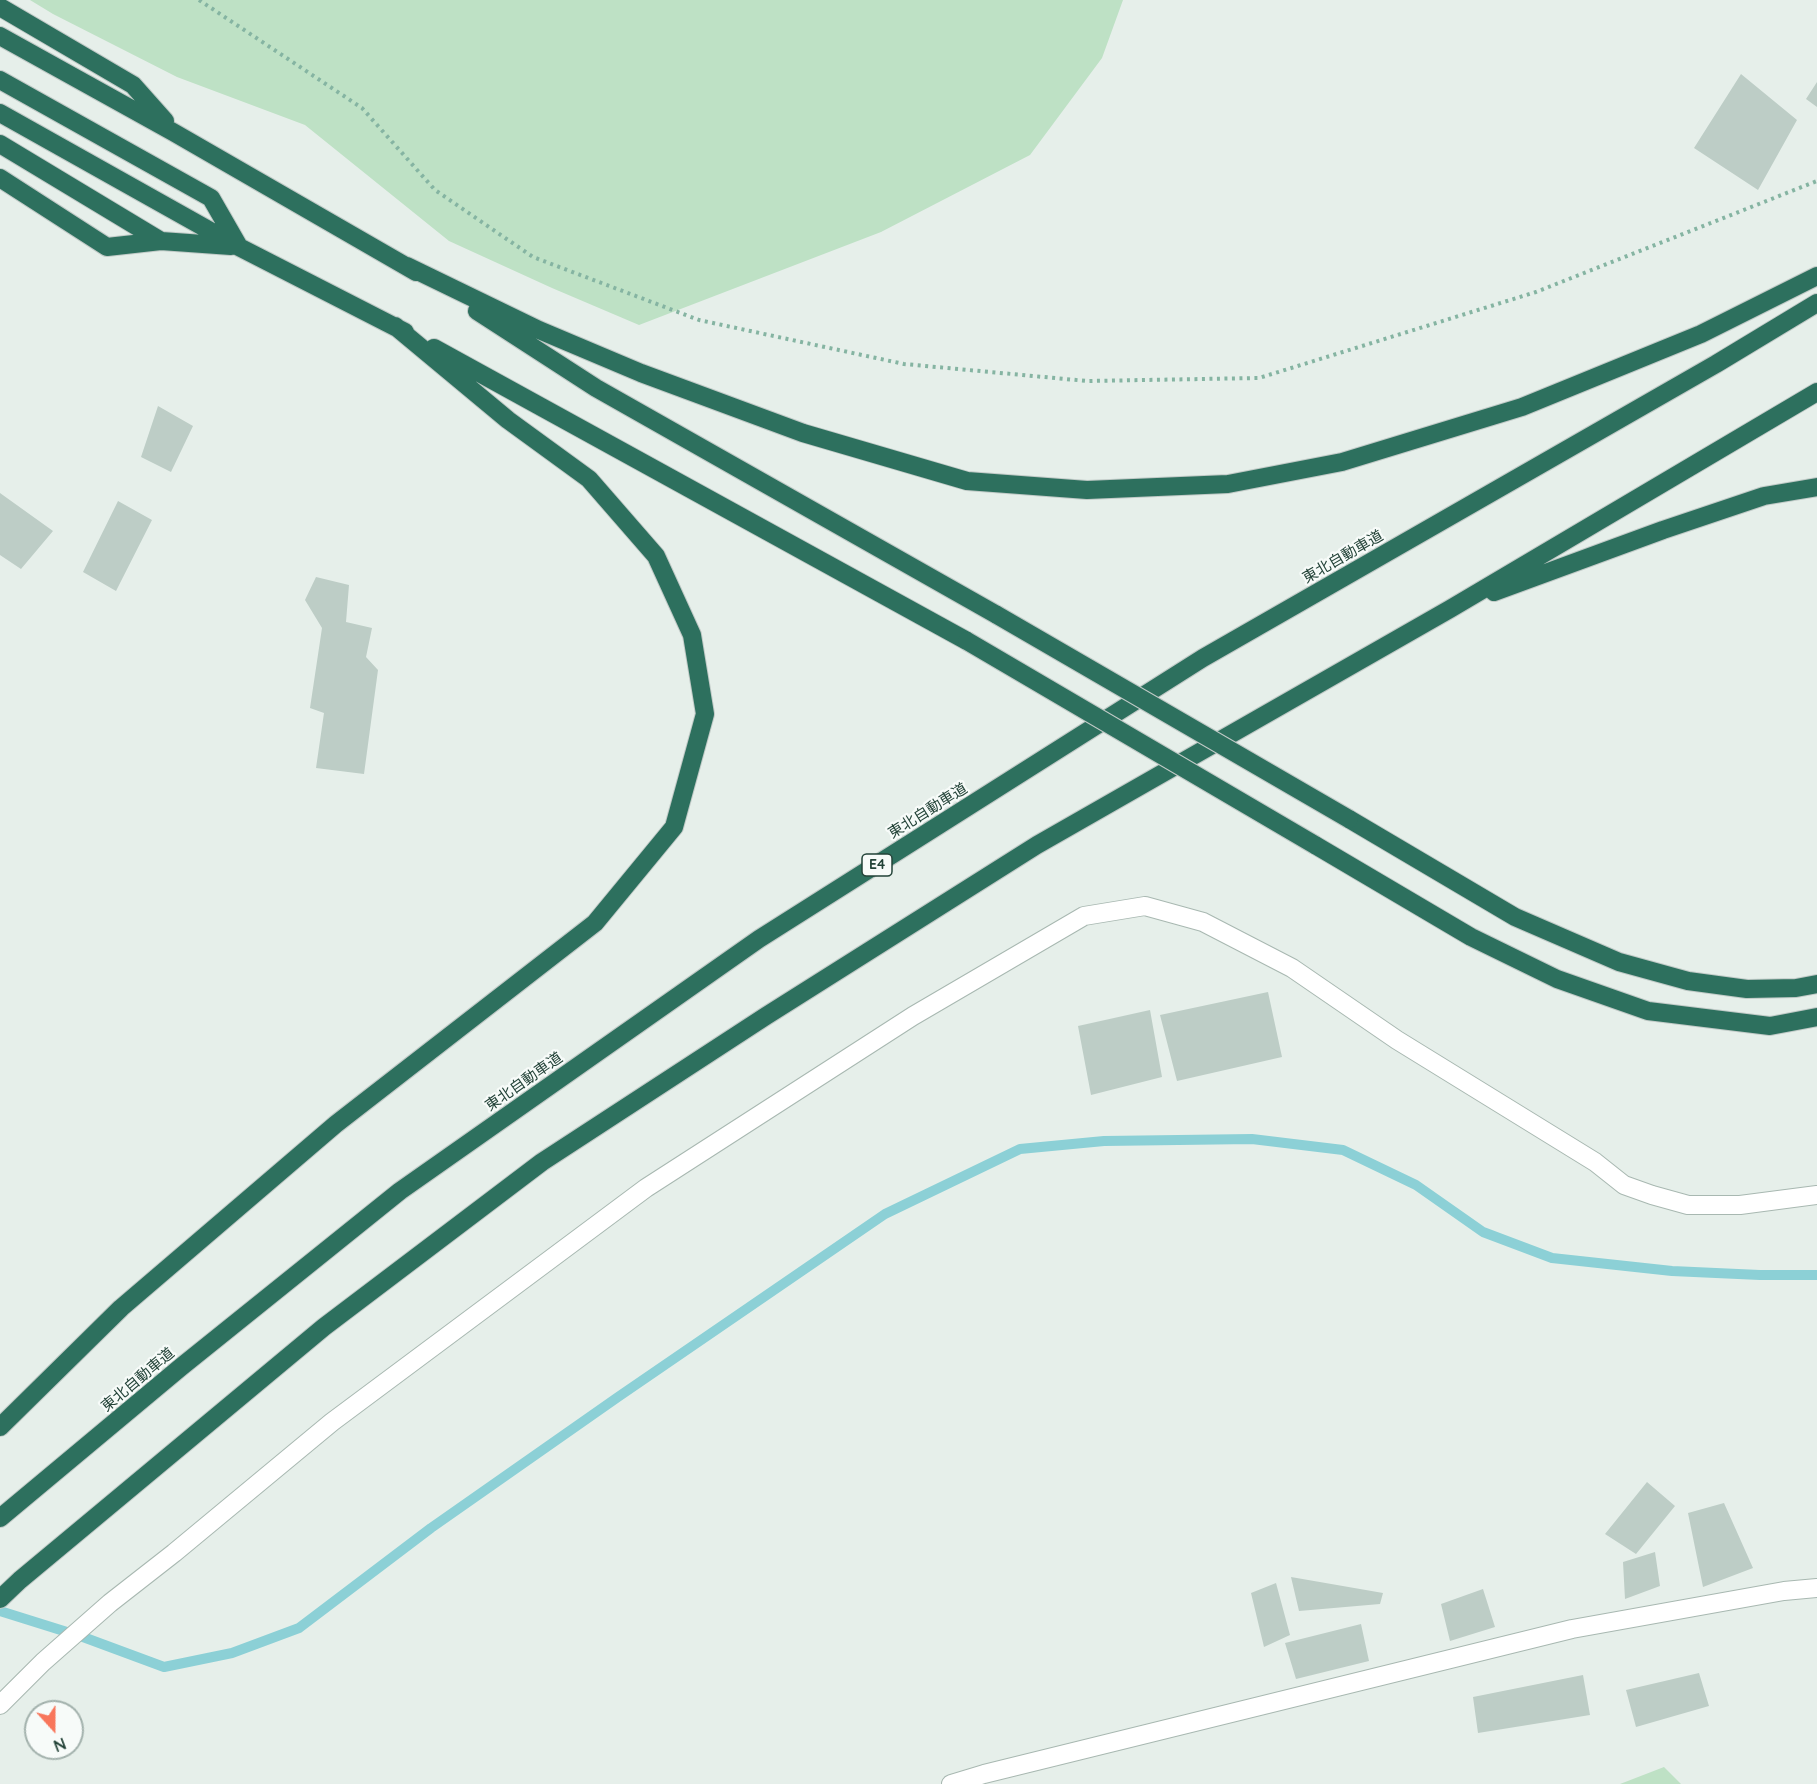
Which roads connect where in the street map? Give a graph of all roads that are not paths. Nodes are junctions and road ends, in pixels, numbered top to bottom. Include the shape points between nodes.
1 (0, 8) edge
2 (0, 36) edge
3 (0, 80) edge
4 (0, 113) edge
5 (173, 132) junction
6 (0, 144) edge
7 (0, 178) edge
8 (161, 241) junction
9 (239, 247) junction
10 (407, 266) junction
11 (1817, 276) edge
12 (1817, 303) edge
13 (395, 326) junction
14 (1817, 392) edge
15 (1817, 487) edge
16 (1450, 609) junction
17 (1817, 984) edge
18 (1817, 1017) edge
19 (1817, 1195) edge
20 (0, 1427) edge
21 (0, 1518) edge
22 (1817, 1588) edge
23 (0, 1599) edge
24 (0, 1705) edge
25 (951, 1784) edge

1 - 5 highway via 133,85
2 - 5 highway
3 - 9 highway via 211,198
4 - 9 highway
5 - 10 highway
6 - 8 highway
7 - 8 highway via 107,247
8 - 9 highway
9 - 13 highway
10 - 11 highway via 549,335 803,434 968,481 1087,490 1228,484 1342,462 1522,407 1701,334
10 - 17 highway, bridge via 596,388 997,615 1515,917 1619,962 1688,981 1747,989
12 - 21 highway, 東北自動車道 / E4 via 1203,658 759,939 400,1191
13 - 18 highway, bridge via 967,642 1481,942 1557,979 1648,1011 1770,1026
13 - 20 highway via 508,420 589,479 656,556 692,635 705,714 674,827 595,923 336,1124 120,1308
14 - 16 highway
15 - 16 highway via 1764,496
16 - 23 highway via 1037,845 542,1162 324,1327
19 - 24 street via 1740,1205 1688,1205 1624,1185 1595,1162 1397,1040 1292,968 1203,922 1145,906 1084,916 913,1016 646,1188 332,1422 110,1603
22 - 25 street via 1572,1629

